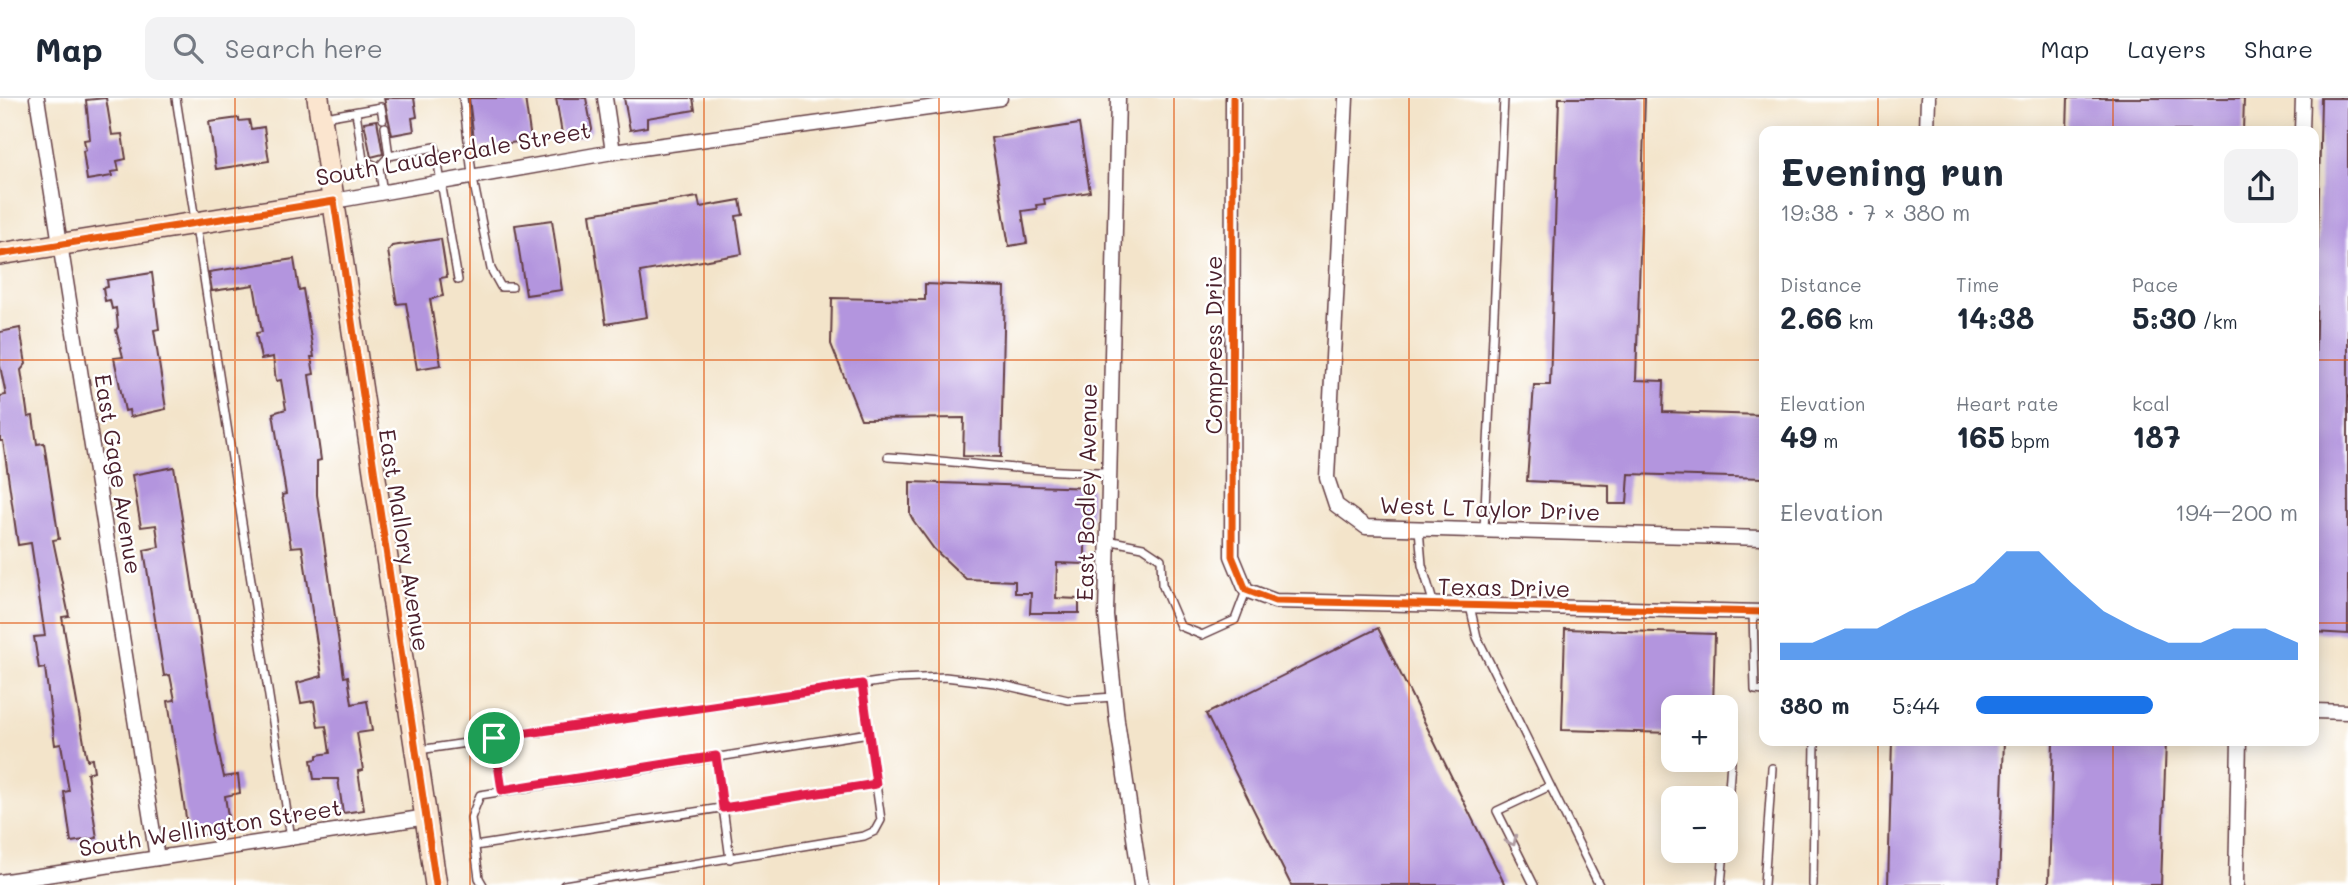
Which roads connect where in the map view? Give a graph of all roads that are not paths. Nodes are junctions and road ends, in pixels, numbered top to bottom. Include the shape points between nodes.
1 (37, 98) edge
2 (176, 98) edge
3 (463, 98) edge
4 (605, 98) edge
5 (1000, 98) edge
6 (1118, 98) edge
7 (1233, 98) edge
8 (1346, 98) edge
9 (1504, 98) edge
10 (1928, 98) edge
11 (2303, 98) edge
12 (888, 105) edge
13 (320, 108) edge
14 (356, 112) junction
15 (1927, 126) edge
16 (2302, 126) edge
17 (613, 152) junction
18 (389, 156) junction
19 (379, 167) junction
20 (472, 174) junction
21 (440, 180) junction
22 (383, 191) junction
23 (334, 201) junction
24 (196, 223) junction
25 (59, 245) junction
26 (0, 254) edge
27 (458, 280) dead end
28 (512, 287) dead end
29 (888, 457) dead end
30 (1109, 472) junction
31 (1419, 528) junction
32 (1484, 530) junction
33 (1759, 538) edge
34 (1107, 540) junction
35 (1246, 590) junction
36 (1434, 606) junction
37 (1470, 606) junction
38 (1758, 612) edge
39 (862, 684) junction
40 (1759, 691) edge
41 (1114, 697) junction
42 (2319, 711) edge
43 (2348, 712) edge
44 (869, 733) junction
45 (494, 738) junction
46 (1815, 746) edge
47 (2239, 746) edge
48 (416, 750) junction
49 (716, 756) junction
50 (1772, 768) dead end
51 (876, 784) junction
52 (1550, 786) junction
53 (502, 790) junction
54 (723, 808) junction
55 (427, 817) junction
56 (291, 838) junction
57 (475, 846) junction
58 (157, 858) junction
59 (730, 859) junction
60 (1723, 863) edge
61 (0, 882) edge
62 (436, 885) edge
63 (483, 885) edge
64 (564, 885) edge
65 (1141, 885) edge
66 (1534, 885) edge
67 (1599, 885) edge
68 (1721, 885) edge
69 (1764, 885) edge
70 (1813, 885) edge
71 (2236, 885) edge

1 - 25 street, East Gage Avenue
2 - 24 lane
3 - 20 lane
4 - 17 street
5 - 12 street, South Lauderdale Street
6 - 30 street, East Bodley Avenue
7 - 35 street, Compress Drive via 1232,556
8 - 31 street, West L Taylor Drive via 1327,478 1336,505 1366,527
9 - 32 lane
10 - 15 street
11 - 16 street
12 - 17 street, South Lauderdale Street
13 - 14 lane
13 - 23 main road, East Mallory Avenue
14 - 18 lane via 381,107
14 - 19 lane via 363,160
17 - 20 street, South Lauderdale Street
18 - 19 lane
18 - 21 lane via 435,147
19 - 22 lane
20 - 21 street, South Lauderdale Street
20 - 28 lane via 491,269 500,287
21 - 22 street, South Lauderdale Street
21 - 27 lane
22 - 23 street, South Lauderdale Street
23 - 24 main road, South Lauderdale Street
23 - 48 main road, East Mallory Avenue
24 - 25 main road, South Lauderdale Street
24 - 56 lane
25 - 26 main road, South Lauderdale Street
25 - 58 street, East Gage Avenue
29 - 30 lane via 987,468
30 - 34 street, East Bodley Avenue
31 - 32 street, West L Taylor Drive
31 - 36 lane via 1422,565
32 - 33 street, West L Taylor Drive
34 - 35 lane via 1143,547 1161,559 1162,584 1180,626 1202,635 1235,620
34 - 41 street, East Bodley Avenue via 1106,615
35 - 36 street, Texas Drive via 1275,601
36 - 37 street, Texas Drive
37 - 38 street, Texas Drive
37 - 52 lane via 1477,638
38 - 40 lane via 1755,691
39 - 41 lane via 945,677 995,683 1068,701
39 - 44 lane
39 - 45 lane
41 - 65 street, East Bodley Avenue
42 - 43 street
44 - 49 lane
44 - 51 lane
45 - 48 lane
45 - 53 lane
46 - 70 lane
47 - 71 street
48 - 55 main road, East Mallory Avenue
49 - 53 lane
49 - 54 lane
50 - 69 lane
51 - 54 lane
51 - 59 lane via 881,820 875,831
52 -> 66 lane via 1497,811
52 - 67 lane
53 - 57 lane via 480,795 475,803 471,818
54 - 57 lane
54 - 59 lane
55 - 56 street, South Wellington Street
55 - 62 main road, East Mallory Avenue
56 - 58 street, South Wellington Street
57 - 63 lane
58 - 61 street, South Wellington Street
59 - 64 lane
60 - 68 lane

